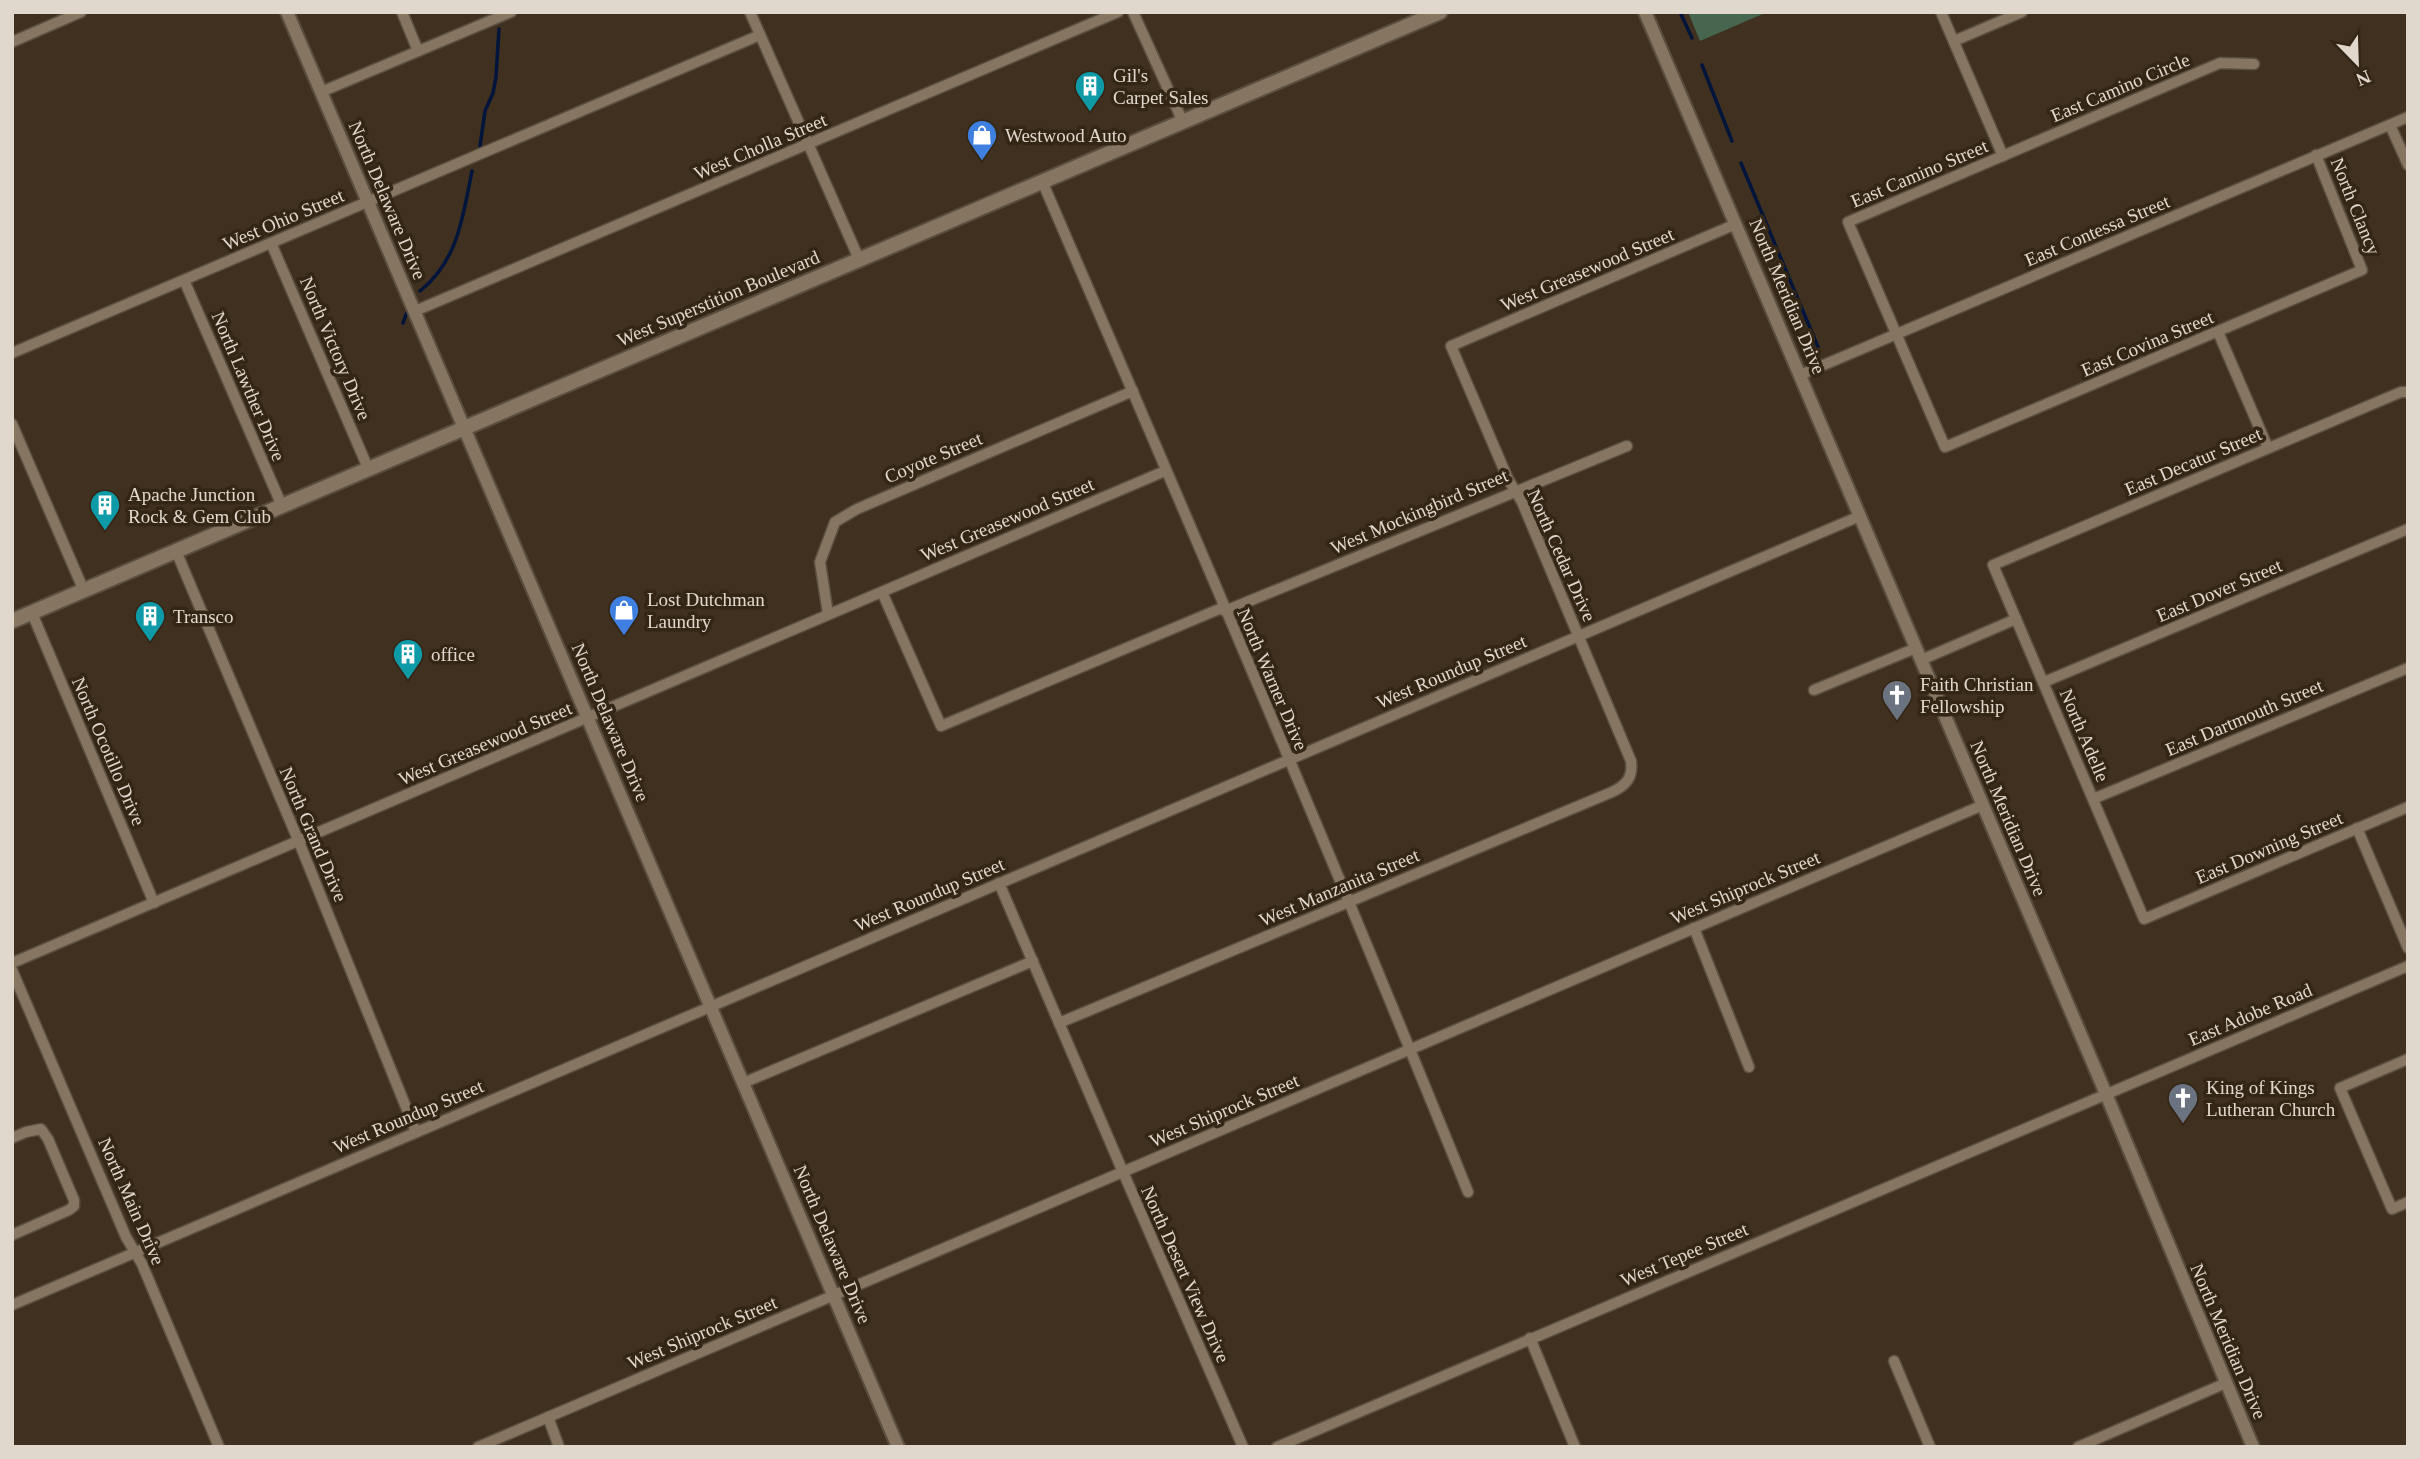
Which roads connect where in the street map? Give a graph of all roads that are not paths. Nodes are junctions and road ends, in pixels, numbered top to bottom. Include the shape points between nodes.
1 (81, 12) edge
2 (287, 12) edge
3 (402, 12) edge
4 (511, 12) edge
5 (750, 12) edge
6 (1118, 12) edge
7 (1133, 12) edge
8 (1440, 12) edge
9 (1645, 12) edge
10 (1941, 12) edge
11 (2022, 12) edge
12 (760, 35) junction
13 (1954, 41) junction
14 (12, 42) edge
15 (418, 51) junction
16 (2253, 64) dead end
17 (321, 92) junction
18 (2408, 117) edge
19 (1183, 122) junction
20 (2390, 125) junction
21 (808, 144) junction
22 (2316, 155) junction
23 (2003, 156) junction
24 (2408, 165) edge
25 (1042, 181) junction
26 (368, 202) junction
27 (1737, 224) junction
28 (271, 243) junction
29 (859, 260) junction
30 (2362, 270) joint
31 (184, 280) junction
32 (415, 311) junction
33 (2218, 332) junction
34 (1896, 335) junction
35 (1451, 346) joint
36 (12, 353) edge
37 (1800, 375) junction
38 (1133, 391) junction
39 (2408, 392) edge
40 (12, 424) edge
41 (465, 427) junction
42 (1627, 446) dead end
43 (2268, 448) junction
44 (368, 468) junction
45 (1165, 471) junction
46 (1515, 490) junction
47 (282, 506) junction
48 (1860, 516) junction
49 (2408, 529) edge
50 (176, 551) junction
51 (1993, 565) joint
52 (84, 591) junction
53 (882, 592) junction
54 (1224, 609) junction
55 (32, 613) junction
56 (828, 614) junction
57 (2016, 619) junction
58 (12, 621) edge
59 (1579, 635) junction
60 (1919, 654) junction
61 (2408, 668) edge
62 (2044, 682) junction
63 (1814, 690) dead end
64 (588, 717) junction
65 (1288, 759) junction
66 (1629, 780) joint
67 (2093, 799) junction
68 (1983, 805) junction
69 (2408, 807) edge
70 (2357, 828) junction
71 (299, 842) junction
72 (999, 883) junction
73 (1349, 902) junction
74 (154, 903) junction
75 (2144, 919) joint
76 (1694, 928) junction
77 (2408, 948) edge
78 (1033, 961) junction
79 (12, 963) edge
80 (2408, 966) edge
81 (12, 970) edge
82 (16, 991) edge
83 (710, 1006) junction
84 (1059, 1023) junction
85 (1410, 1049) junction
86 (2408, 1059) edge
87 (1749, 1067) dead end
88 (743, 1083) junction
89 (2106, 1094) junction
90 (416, 1132) junction
91 (12, 1138) edge
92 (1123, 1172) junction
93 (1468, 1192) dead end
94 (2408, 1202) edge
95 (12, 1234) edge
96 (135, 1252) junction
97 (833, 1295) junction
98 (12, 1305) edge
99 (1530, 1338) junction
100 (1894, 1361) dead end
101 (2226, 1383) junction
102 (548, 1417) junction
103 (219, 1447) edge
104 (478, 1447) edge
105 (559, 1447) edge
106 (898, 1447) edge
107 (1244, 1447) edge
108 (1277, 1447) edge
109 (1575, 1447) edge
110 (1930, 1447) edge
111 (2078, 1447) edge
112 (2253, 1447) edge

1 - 14 street
2 - 17 street, North Delaware Drive
3 - 15 street
4 - 15 street
5 - 12 street
6 - 21 street, West Cholla Street
7 - 19 street
8 - 19 main road, West Superstition Boulevard
9 - 27 street, North Meridian Drive
10 - 13 street
11 - 13 street
12 - 21 street
12 - 26 street, West Ohio Street
13 - 23 street
15 - 17 street
16 - 23 street, East Camino Circle via 2220,63
17 - 26 street, North Delaware Drive
18 - 20 street, East Contessa Street
19 - 25 main road, West Superstition Boulevard
20 - 22 street, East Contessa Street
20 - 24 street
21 - 29 street
21 - 32 street, West Cholla Street
22 - 30 street, North Clancy
22 - 34 street, East Contessa Street
23 - 34 street, East Camino Street via 1848,222
25 - 29 main road, West Superstition Boulevard
25 - 38 street, North Warner Drive
26 - 28 street, West Ohio Street
26 - 32 street, North Delaware Drive
27 - 35 street, West Greasewood Street
27 - 37 street, North Meridian Drive
28 - 31 street, West Ohio Street
28 - 44 street, North Victory Drive
29 - 41 main road, West Superstition Boulevard
30 - 33 street, East Covina Street
31 - 36 street, West Ohio Street
31 - 47 street, North Lawther Drive
32 - 41 street, North Delaware Drive
33 - 34 street, East Covina Street via 1945,447
33 - 43 street
34 - 37 street, East Contessa Street
35 - 46 street, North Cedar Drive
37 - 48 street, North Meridian Drive
38 - 45 street, North Warner Drive
38 - 56 street, Coyote Street via 835,522 820,562
39 - 43 street, East Decatur Street
40 - 52 street
41 - 44 main road, West Superstition Boulevard
41 - 64 street, North Delaware Drive
42 - 46 street, West Mockingbird Street
43 - 51 street, East Decatur Street
44 - 47 main road, West Superstition Boulevard
45 - 53 street, West Greasewood Street
45 - 54 street, North Warner Drive
46 - 54 street, West Mockingbird Street
46 - 59 street, North Cedar Drive
47 - 50 main road, West Superstition Boulevard
48 - 59 street, West Roundup Street
48 - 60 street, North Meridian Drive
49 - 62 street, East Dover Street
50 - 52 main road, West Superstition Boulevard
50 - 71 street, North Grand Drive
51 - 57 street, North Adelle
52 - 55 main road, West Superstition Boulevard
53 - 54 street, West Mockingbird Street via 941,726
53 - 56 street, West Greasewood Street
54 - 65 street, North Warner Drive
55 - 58 main road, West Superstition Boulevard
55 - 74 street, North Ocotillo Drive
56 - 64 street, West Greasewood Street
57 - 60 street
57 - 62 street, North Adelle
59 - 65 street, West Roundup Street
59 - 66 street, North Cedar Drive via 1631,761
60 - 63 street
60 - 68 street, North Meridian Drive
61 - 67 street, East Dartmouth Street
62 - 67 street, North Adelle
64 - 71 street, West Greasewood Street
64 - 83 street, North Delaware Drive
65 - 72 street, West Roundup Street
65 - 73 street, North Warner Drive
66 - 73 street, West Manzanita Street via 1612,792
67 - 75 street, North Adelle
68 - 76 street, West Shiprock Street
68 - 89 street, North Meridian Drive
69 - 70 street, East Downing Street
70 - 75 street, East Downing Street
70 - 77 street
71 - 74 street, West Greasewood Street
71 - 90 street, North Grand Drive
72 - 78 street, North Desert View Drive
72 - 83 street, West Roundup Street
73 - 84 street, West Manzanita Street
73 - 85 street, North Warner Drive
74 - 79 street, West Greasewood Street
76 - 85 street, West Shiprock Street
76 - 87 street
78 - 84 street, North Desert View Drive
78 - 88 street
80 - 89 street, East Adobe Road
81 - 82 street, North Main Drive
82 - 96 street, North Main Drive
83 - 88 street, North Delaware Drive
83 - 90 street, West Roundup Street
84 - 92 street, North Desert View Drive
85 - 92 street, West Shiprock Street
85 - 93 street, North Warner Drive
86 - 94 street via 2340,1088 2392,1209
88 - 97 street, North Delaware Drive
89 - 99 street, West Tepee Street
89 - 101 street, North Meridian Drive
90 - 96 street, West Roundup Street
91 - 95 street via 41,1129 74,1206
92 - 97 street, West Shiprock Street
92 - 107 street, North Desert View Drive
96 - 98 street, West Roundup Street
96 - 103 street, North Main Drive
97 - 102 street, West Shiprock Street
97 - 106 street, North Delaware Drive
99 - 108 street, West Tepee Street
99 - 109 street
100 - 110 street
101 - 111 street
101 - 112 street, North Meridian Drive
102 - 104 street, West Shiprock Street
102 - 105 street

